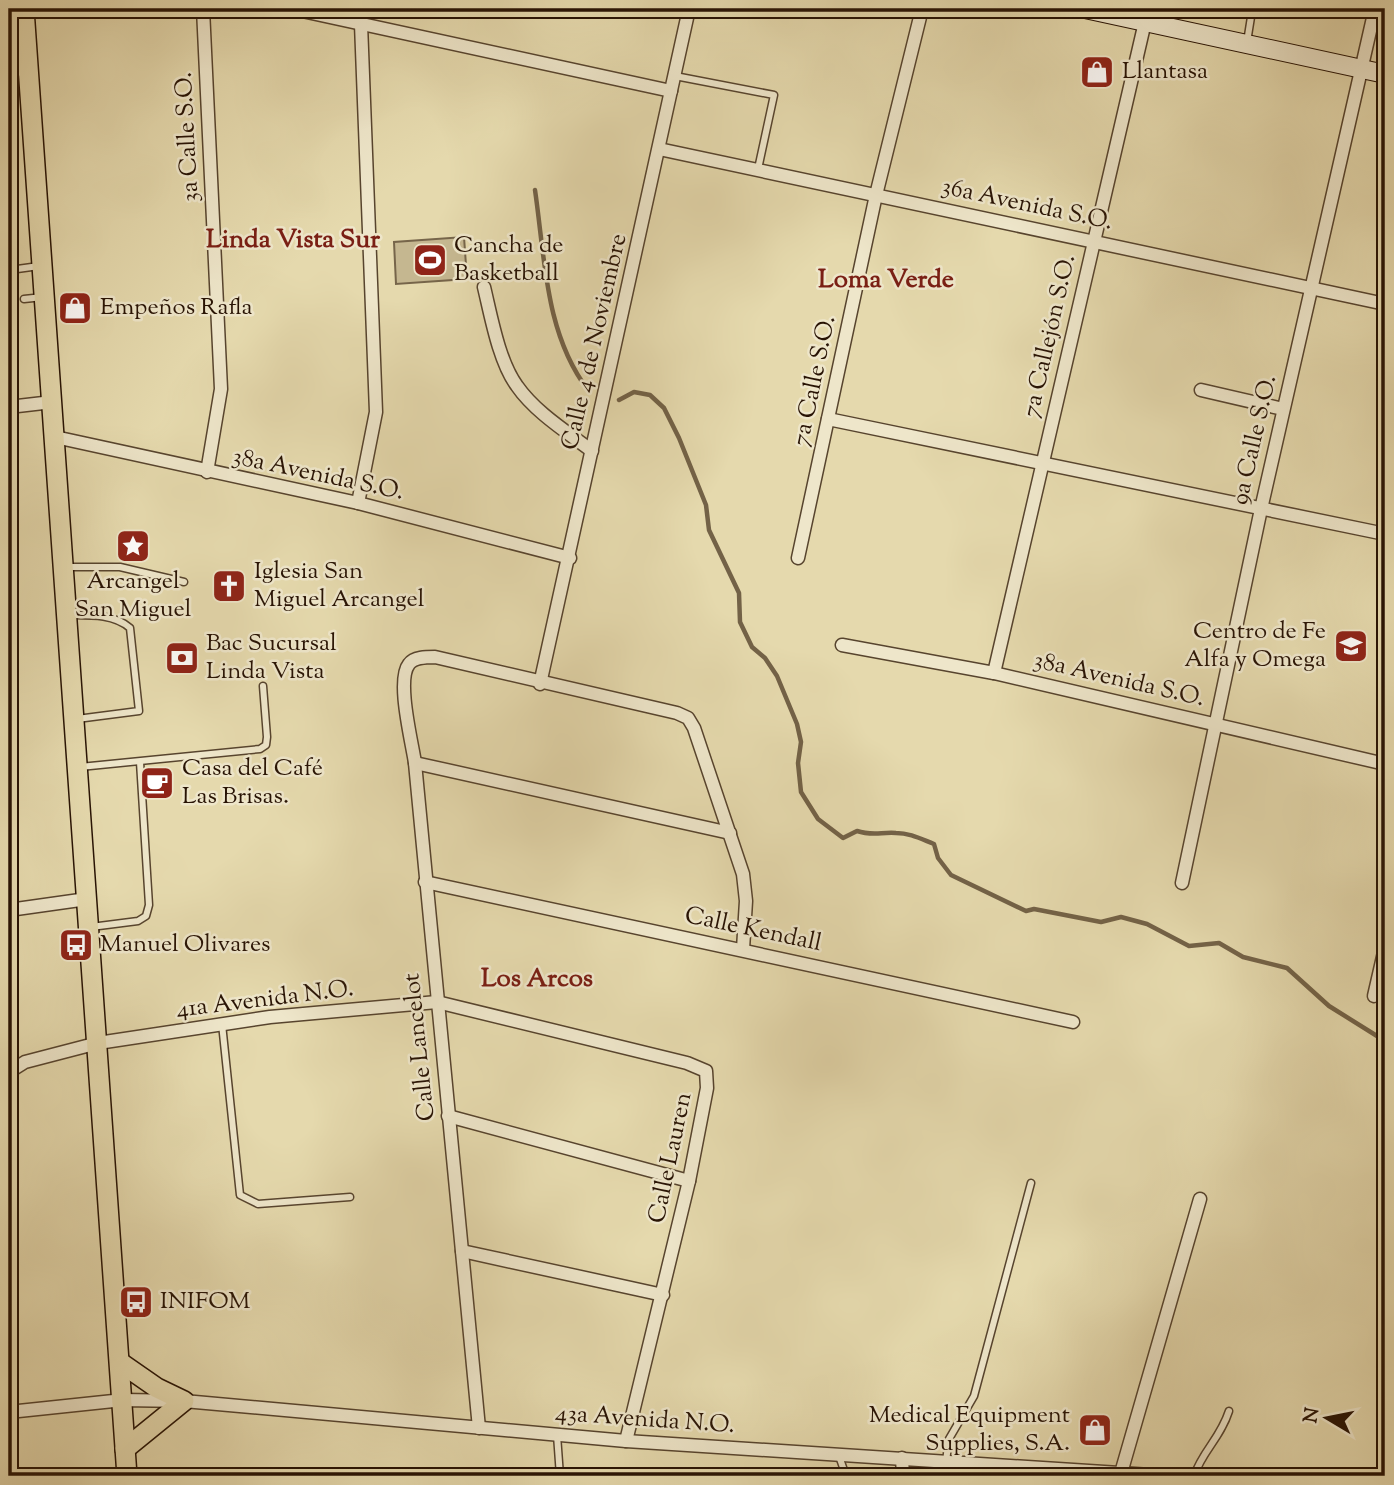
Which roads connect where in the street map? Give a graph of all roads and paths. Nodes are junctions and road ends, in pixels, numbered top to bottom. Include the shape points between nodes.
1 (24, 9) edge
2 (203, 9) edge
3 (293, 9) edge
4 (689, 9) edge
5 (922, 9) edge
6 (1085, 9) edge
7 (1375, 9) edge
8 (1146, 15) edge
9 (1251, 17) dead end
10 (361, 24) junction
11 (1246, 44) junction
12 (1361, 68) junction
13 (29, 72) junction
14 (9, 73) edge
15 (1385, 74) edge
16 (675, 76) junction
17 (671, 91) junction
18 (659, 149) junction
19 (758, 170) junction
20 (876, 195) junction
21 (1094, 240) junction
22 (43, 265) junction
23 (10, 270) edge
24 (484, 287) dead end
25 (1311, 288) junction
26 (45, 297) junction
27 (24, 299) dead end
28 (1385, 304) edge
29 (1201, 390) dead end
30 (52, 402) junction
31 (9, 407) edge
32 (1283, 409) junction
33 (828, 419) junction
34 (55, 437) junction
35 (592, 451) junction
36 (1042, 464) junction
37 (207, 472) junction
38 (358, 503) junction
39 (1261, 509) junction
40 (1385, 534) edge
41 (570, 558) junction
42 (798, 558) dead end
43 (64, 567) junction
44 (184, 582) dead end
45 (68, 614) junction
46 (842, 645) dead end
47 (994, 673) junction
48 (540, 684) junction
49 (263, 686) dead end
50 (75, 719) junction
51 (1217, 724) junction
52 (140, 762) junction
53 (415, 763) junction
54 (1385, 764) edge
55 (78, 767) junction
56 (730, 833) junction
57 (425, 882) junction
58 (1182, 883) dead end
59 (87, 899) junction
60 (9, 910) edge
61 (89, 927) junction
62 (1385, 947) edge
63 (743, 949) junction
64 (1374, 996) dead end
65 (437, 1002) junction
66 (1073, 1022) dead end
67 (222, 1024) junction
68 (98, 1043) junction
69 (9, 1072) edge
70 (448, 1116) junction
71 (689, 1181) junction
72 (1031, 1183) dead end
73 (349, 1197) dead end
74 (1200, 1199) dead end
75 (462, 1251) junction
76 (663, 1295) junction
77 (121, 1363) junction
78 (123, 1400) junction
79 (184, 1401) junction
80 (1229, 1411) dead end
81 (9, 1412) edge
82 (480, 1428) junction
83 (557, 1435) junction
84 (626, 1441) junction
85 (125, 1450) junction
86 (839, 1454) junction
87 (902, 1458) junction
88 (946, 1461) junction
89 (1121, 1473) junction
90 (127, 1476) edge
91 (559, 1476) edge
92 (845, 1476) edge
93 (903, 1476) edge
94 (1166, 1476) edge
95 (1194, 1476) edge

1 - 13 main road
2 - 37 street, 3a Calle S.O. via 222,389
3 - 10 street
4 - 16 street, Calle 4 de Noviembre
5 - 20 street, 7a Calle S.O.
6 - 8 main road
7 - 12 street, 9a Calle S.O.
8 - 11 main road
8 - 21 street, 7a Callejón S.O.
9 - 11 lane
10 - 17 street
10 - 38 street via 376,412
11 - 12 main road
12 - 15 main road
12 - 25 street, 9a Calle S.O.
13 - 14 lane
13 - 22 main road
16 - 17 street, Calle 4 de Noviembre
16 - 19 lane via 774,95
17 - 18 street, Calle 4 de Noviembre
18 - 19 street, 36a Avenida S.O.
18 - 35 street, Calle 4 de Noviembre
19 - 20 street, 36a Avenida S.O.
20 - 21 street, 36a Avenida S.O.
20 - 33 street, 7a Calle S.O.
21 - 25 street, 36a Avenida S.O.
21 - 36 street, 7a Callejón S.O.
22 - 23 lane
22 - 26 main road
24 - 35 street via 516,386
25 - 28 street, 36a Avenida S.O.
25 - 32 street, 9a Calle S.O.
26 - 27 lane
26 - 30 main road
29 - 32 street
30 - 31 street
30 - 34 main road
32 - 39 street, 9a Calle S.O.
33 - 36 street
33 - 42 street, 7a Calle S.O.
34 - 37 street, 38a Avenida S.O.
34 - 43 main road
35 - 41 street, Calle 4 de Noviembre
36 - 39 street
36 - 47 street, 7a Callejón S.O.
37 - 38 street, 38a Avenida S.O.
38 - 41 street, 38a Avenida S.O.
39 - 40 street
39 - 51 street, 9a Calle S.O.
41 - 48 street, Calle 4 de Noviembre
43 - 44 lane via 120,567
43 - 45 main road
45 - 50 main road
45 - 50 lane via 108,617 130,628 139,711
46 - 47 street, 38a Avenida S.O.
47 - 51 street, 38a Avenida S.O.
48 - 53 street, Calle Lancelot via 435,657 409,663 404,691
48 - 56 street via 688,718
49 - 52 lane via 267,737 260,749
50 - 55 main road
51 - 54 street, 38a Avenida S.O.
51 - 58 street, 9a Calle S.O.
52 - 55 lane
52 - 61 lane via 146,916 138,922
53 - 56 street
53 - 57 street, Calle Lancelot
55 - 59 main road
56 - 63 street via 743,874
57 - 63 street, Calle Kendall
57 - 65 street, Calle Lancelot
59 - 60 street
59 - 61 main road
61 - 68 main road
62 - 64 street
63 - 66 street, Calle Kendall
65 - 67 street, 41a Avenida N.O.
65 - 70 street, Calle Lancelot
65 - 71 street, Calle Lauren via 706,1071 707,1088
67 - 68 street, 41a Avenida N.O.
67 - 73 lane via 240,1195 258,1204
68 - 69 street, 41a Avenida N.O. via 25,1062
68 - 77 main road
70 - 71 street
70 - 75 street, Calle Lancelot
71 - 76 street, Calle Lauren
72 - 88 lane via 974,1396 949,1439
74 - 89 street
75 - 76 street
75 - 82 street, Calle Lancelot
76 - 84 street, Calle Lauren
77 - 78 main road
77 - 79 main road
78 - 79 street, 43a Avenida N.O.
78 - 81 street, 43a Avenida N.O.
78 - 85 main road
79 - 82 street, 43a Avenida N.O.
79 - 85 main road
80 - 95 lane via 1222,1432 1200,1460
82 - 83 street, 43a Avenida N.O.
83 - 84 street, 43a Avenida N.O.
83 - 91 lane
84 - 86 street, 43a Avenida N.O.
85 - 90 main road
86 - 87 street, 43a Avenida N.O.
86 - 92 lane
87 - 88 street, 43a Avenida N.O.
87 - 93 street
88 - 89 street, 43a Avenida N.O.
89 - 94 street, 43a Avenida N.O.

